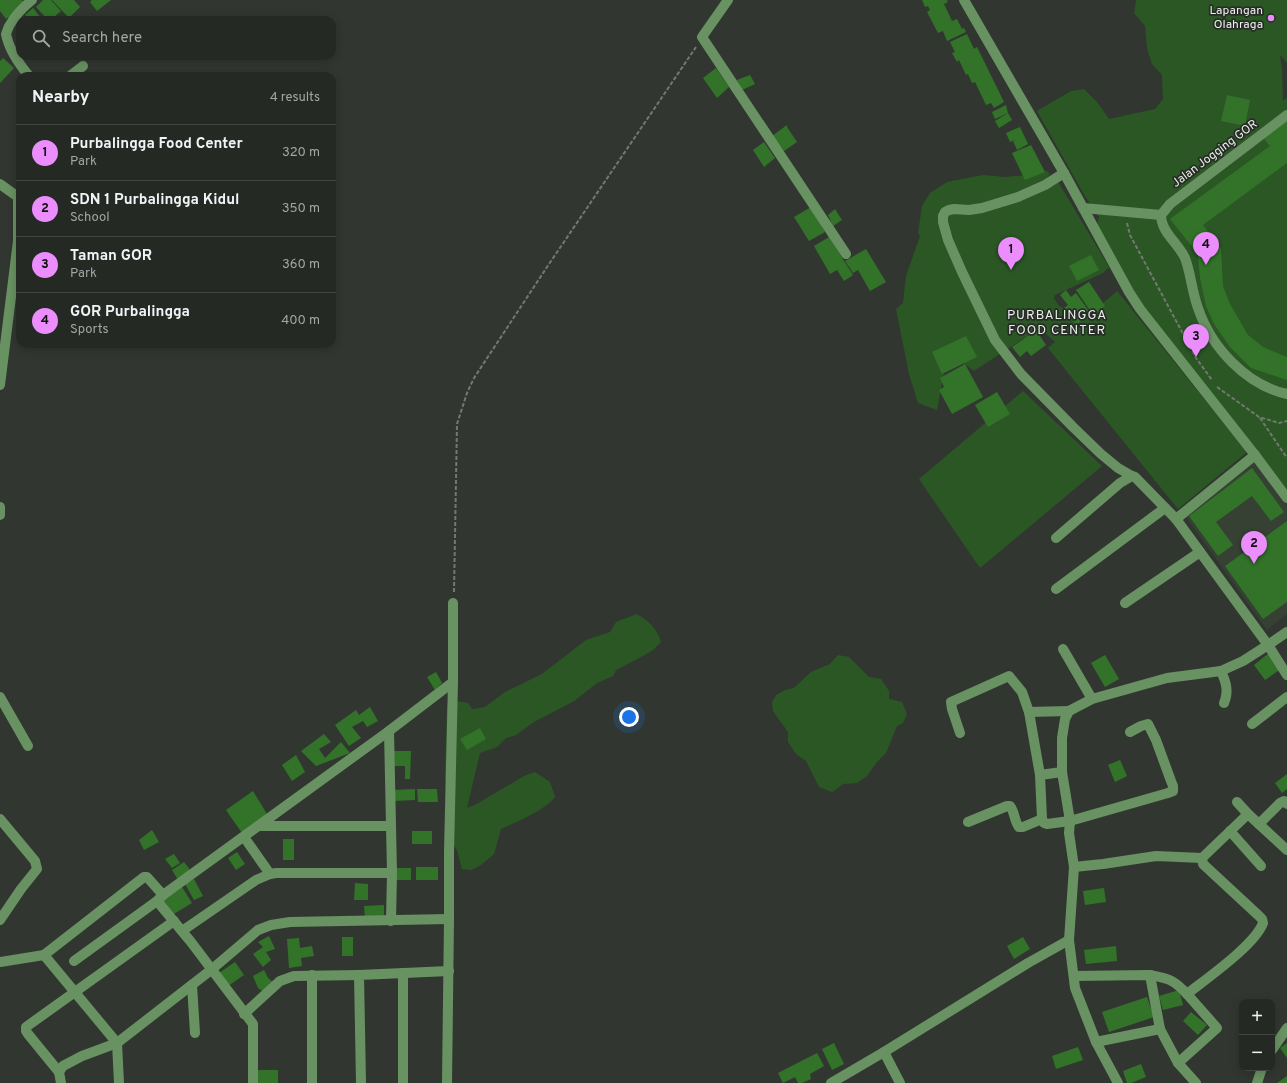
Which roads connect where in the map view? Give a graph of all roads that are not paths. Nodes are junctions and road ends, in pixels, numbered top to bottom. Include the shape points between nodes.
1 (32, 0) edge
2 (728, 0) edge
3 (964, 0) edge
4 (16, 58) edge
5 (17, 60) edge
6 (83, 66) dead end
7 (26, 72) edge
8 (75, 72) edge
9 (1287, 116) edge
10 (1064, 173) junction
11 (0, 184) edge
12 (16, 194) edge
13 (1083, 208) junction
14 (1161, 215) junction
15 (846, 254) dead end
16 (16, 257) edge
17 (0, 385) edge
18 (1287, 394) edge
19 (1255, 455) junction
20 (1132, 476) junction
21 (1287, 498) edge
22 (0, 507) edge
23 (1165, 508) junction
24 (0, 515) edge
25 (1176, 519) junction
26 (1056, 538) dead end
27 (1200, 552) junction
28 (1056, 589) dead end
29 (453, 603) road end
30 (1125, 603) dead end
31 (1287, 633) edge
32 (1268, 645) junction
33 (1063, 649) dead end
34 (1221, 671) junction
35 (1287, 674) edge
36 (453, 682) junction
37 (0, 697) edge
38 (1287, 697) edge
39 (1092, 699) junction
40 (1224, 703) dead end
41 (1034, 711) junction
42 (1069, 711) junction
43 (1252, 724) dead end
44 (389, 731) junction
45 (1130, 732) dead end
46 (960, 733) dead end
47 (28, 746) dead end
48 (1060, 772) junction
49 (1043, 775) junction
50 (1237, 802) dead end
51 (1287, 804) edge
52 (1248, 814) junction
53 (0, 819) edge
54 (1068, 821) junction
55 (968, 822) dead end
56 (1045, 822) junction
57 (1259, 824) junction
58 (258, 826) junction
59 (391, 826) junction
60 (1230, 831) junction
61 (244, 837) junction
62 (1287, 850) edge
63 (1202, 858) junction
64 (1261, 866) dead end
65 (1074, 867) junction
66 (392, 873) junction
67 (270, 874) junction
68 (160, 898) junction
69 (449, 919) junction
70 (0, 920) edge
71 (391, 920) junction
72 (174, 921) junction
73 (182, 931) junction
74 (1069, 940) junction
75 (44, 955) junction
76 (74, 960) dead end
77 (0, 962) edge
78 (211, 970) junction
79 (449, 971) junction
80 (403, 973) junction
81 (312, 975) junction
82 (359, 975) junction
83 (1074, 976) junction
84 (1150, 976) junction
85 (192, 985) junction
86 (75, 992) junction
87 (1187, 994) junction
88 (244, 1014) junction
89 (1287, 1028) edge
90 (1160, 1029) junction
91 (195, 1034) dead end
92 (1096, 1042) junction
93 (117, 1043) junction
94 (1275, 1046) edge
95 (884, 1052) junction
96 (1178, 1063) junction
97 (1261, 1071) edge
98 (59, 1072) junction
99 (61, 1083) edge
100 (119, 1083) edge
101 (253, 1083) edge
102 (312, 1083) edge
103 (361, 1083) edge
104 (403, 1083) edge
105 (447, 1083) edge
106 (831, 1083) edge
107 (900, 1083) edge
108 (1118, 1083) edge
109 (1196, 1083) edge
110 (1257, 1083) edge

1 - 4 street via 18,12 7,30 11,50
2 - 15 street via 702,37
3 - 10 street
5 - 7 street
6 - 8 street
9 - 14 street, Jalan Jogging GOR via 1170,204
10 - 13 street
10 - 20 street via 1018,197 982,208 949,210 945,212 943,222 962,272 995,340 1020,374 1101,454
11 - 12 street
13 - 14 street
13 - 19 street via 1140,309
14 - 18 street via 1164,229 1182,251 1189,268 1198,308 1216,343 1244,373 1264,385
16 - 17 street
19 - 21 street
19 - 25 street
20 - 23 street
20 - 26 street via 1120,483
22 - 24 street
23 - 25 street
23 - 28 street
25 - 27 street
27 - 30 street
27 - 32 street
29 - 36 street
31 - 32 street
32 - 34 street
32 - 35 street
33 - 39 street
34 - 39 street via 1167,678
34 - 40 street via 1226,683 1227,696
36 - 44 street
36 - 69 street via 448,852
37 - 47 street
38 - 43 street
39 - 42 street
41 - 42 street
41 - 46 street via 1009,676 952,702
41 - 49 street
42 - 48 street via 1063,727
44 - 58 street
44 - 59 street
45 - 54 street via 1148,724 1173,791
48 - 49 street
48 - 54 street
49 - 56 street
50 - 52 street
51 - 57 street via 1284,801 1280,802
52 - 57 street
52 - 60 street
53 - 70 street via 35,861 37,869
54 - 56 street
54 - 65 street
55 - 56 street via 1010,806 1019,827
57 - 62 street
58 - 59 street
58 - 61 street
59 - 66 street
60 - 63 street
60 - 64 street
61 - 67 street
61 - 68 street
63 - 65 street via 1156,856
63 - 87 street via 1203,864 1258,915 1263,923 1258,933 1234,956
65 - 74 street
66 - 67 street
66 - 71 street
67 - 73 street via 256,880
68 - 72 street
68 - 75 street via 147,877 144,877
68 - 76 street
69 - 71 street
69 - 79 street
71 - 78 street via 290,922 271,925 258,930
72 - 73 street
72 - 86 street
73 - 78 street
74 - 83 street
74 - 95 street
75 - 77 street
75 - 86 street
78 - 85 street
78 - 88 street
79 - 80 street
79 - 105 street
80 - 82 street
80 - 104 street
81 - 82 street
81 - 88 street via 294,976 280,981
81 - 102 street
82 - 103 street
83 - 84 street
83 - 92 street via 1075,988
84 - 87 street via 1170,979
84 - 90 street
85 - 91 street
85 - 93 street
86 - 93 street
86 - 98 street via 26,1027 28,1034
87 - 96 street via 1217,1028
88 - 101 street via 253,1024
89 - 94 street
90 - 92 street
90 - 96 street
92 - 108 street
93 - 98 street via 82,1056 63,1066
93 - 100 street
95 - 106 street
95 - 107 street
96 - 109 street
97 - 110 street
98 - 99 street

